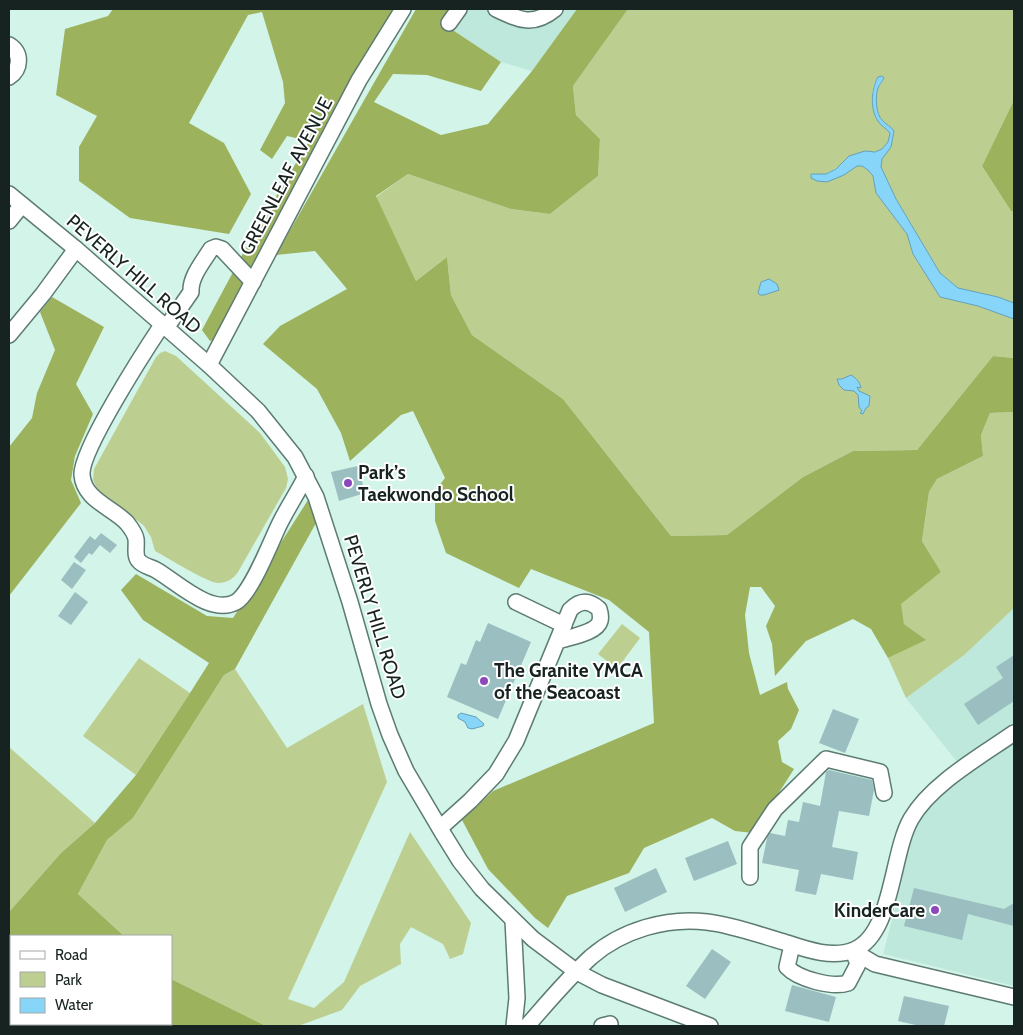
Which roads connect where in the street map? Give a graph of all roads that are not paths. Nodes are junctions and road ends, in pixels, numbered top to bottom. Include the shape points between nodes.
1 (403, 9) edge
2 (459, 9) edge
3 (496, 9) edge
4 (555, 9) edge
5 (449, 23) dead end
6 (9, 45) edge
7 (9, 77) edge
8 (9, 194) edge
9 (22, 205) junction
10 (9, 220) edge
11 (76, 249) junction
12 (253, 282) junction
13 (164, 327) junction
14 (9, 335) edge
15 (210, 365) junction
16 (306, 476) junction
17 (516, 602) dead end
18 (564, 625) junction
19 (558, 640) junction
20 (1014, 733) edge
21 (884, 793) dead end
22 (440, 828) junction
23 (750, 877) dead end
24 (513, 920) junction
25 (792, 945) junction
26 (853, 950) junction
27 (577, 972) junction
28 (1014, 996) edge
29 (514, 1026) edge
30 (528, 1026) edge
31 (710, 1026) edge

1 - 12 street, GREENLEAF AVENUE via 359,80
2 - 5 street
3 - 4 street via 525,20 537,20
6 - 7 street via 16,52 18,63 16,71
8 - 9 street, PEVERLY HILL ROAD
9 - 10 street
9 - 11 street, PEVERLY HILL ROAD
11 - 13 street, PEVERLY HILL ROAD
11 - 14 street
12 - 13 street via 222,248 211,249 196,272 191,292
12 - 15 street, GREENLEAF AVENUE
13 - 15 street, PEVERLY HILL ROAD
13 - 16 street via 144,352 82,466 89,492 133,530 140,562 207,602 224,606 239,600 248,590
15 - 16 street, PEVERLY HILL ROAD via 281,437
16 - 22 street, PEVERLY HILL ROAD via 331,540 390,735 406,771
17 - 18 street
18 - 19 street
18 - 19 street via 575,604 592,603 599,608 600,621 596,627
19 - 22 street via 516,741 496,774
20 - 26 street via 926,798 910,819 879,923 865,944
21 - 23 street via 880,772 826,759 775,809 750,847
22 - 24 street, PEVERLY HILL ROAD via 482,889
24 - 27 street, PEVERLY HILL ROAD
24 - 29 street via 517,998
25 - 26 street via 838,954
25 - 26 street via 787,967 792,973 840,985 848,982 858,964
25 - 27 street via 707,922 674,921 627,935 592,956
26 - 28 street via 875,964
27 - 30 street
27 - 31 street, PEVERLY HILL ROAD via 602,985

